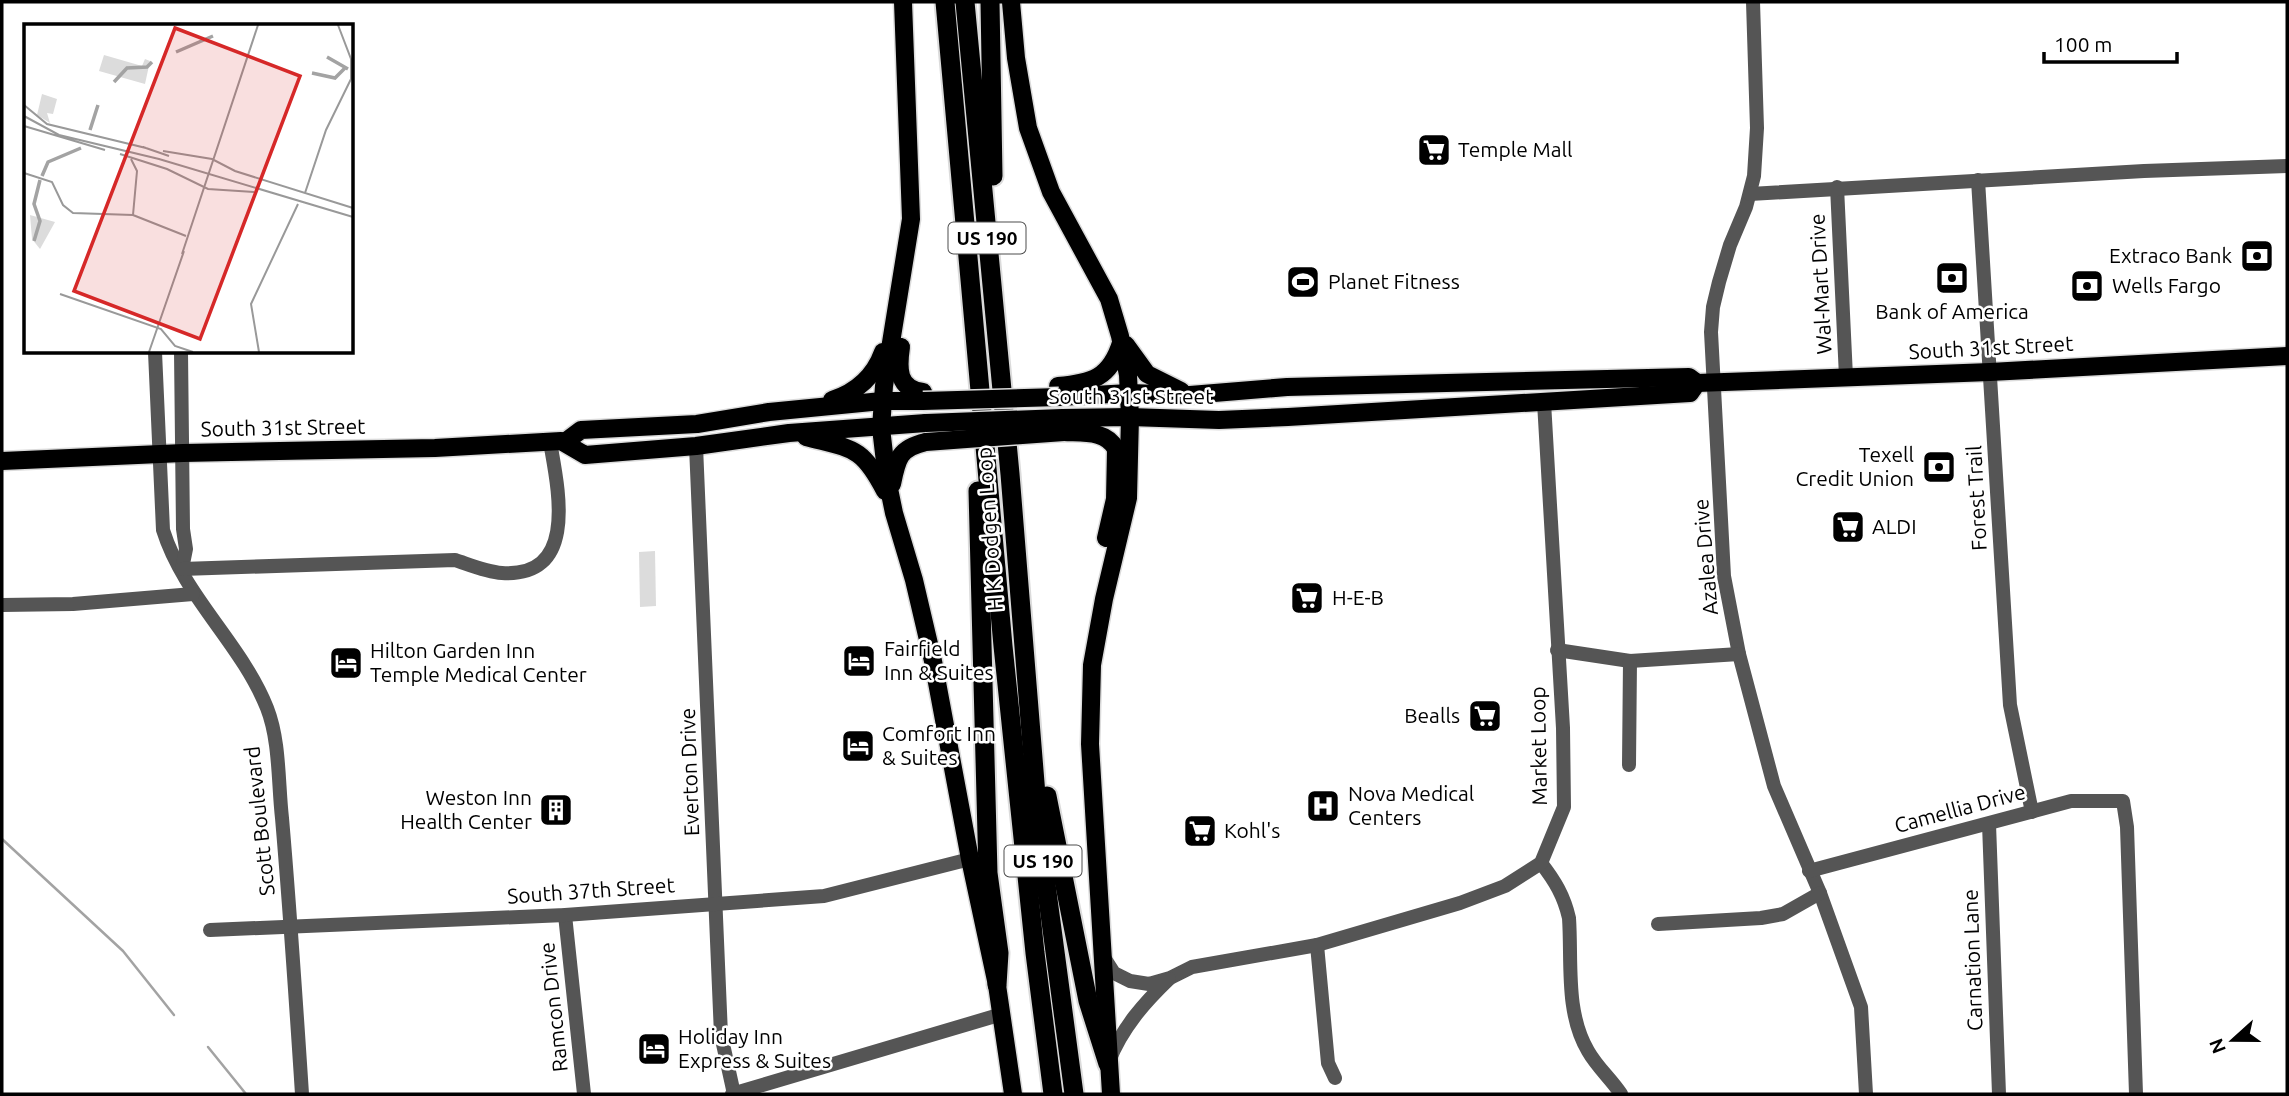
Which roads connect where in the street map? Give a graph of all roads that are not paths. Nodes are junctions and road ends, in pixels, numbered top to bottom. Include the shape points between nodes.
1 (903, 2) edge
2 (945, 2) edge
3 (965, 2) edge
4 (990, 2) edge
5 (1011, 2) edge
6 (1753, 2) edge
7 (2287, 166) edge
8 (1978, 180) junction
9 (1837, 187) junction
10 (1750, 194) junction
11 (911, 219) junction
12 (967, 225) junction
13 (893, 322) junction
14 (1121, 339) junction
15 (155, 354) edge
16 (181, 354) edge
17 (2287, 356) edge
18 (1990, 372) junction
19 (1846, 377) junction
20 (1705, 383) junction
21 (1058, 391) junction
22 (1129, 393) junction
23 (1190, 395) junction
24 (923, 397) junction
25 (882, 401) junction
26 (1544, 402) junction
27 (769, 412) junction
28 (1130, 416) junction
29 (1063, 425) junction
30 (881, 428) junction
31 (789, 433) junction
32 (559, 441) junction
33 (696, 446) junction
34 (183, 453) junction
35 (160, 454) junction
36 (2, 461) edge
37 (1010, 474) junction
38 (891, 498) junction
39 (182, 569) junction
40 (193, 594) junction
41 (2, 605) edge
42 (1099, 624) junction
43 (1021, 626) junction
44 (1557, 650) junction
45 (1739, 654) junction
46 (1630, 661) junction
47 (1629, 765) dead end
48 (2032, 812) junction
49 (1989, 824) junction
50 (970, 859) junction
51 (1541, 863) junction
52 (1809, 871) junction
53 (1820, 893) junction
54 (716, 904) junction
55 (565, 915) junction
56 (1658, 924) dead end
57 (292, 926) junction
58 (210, 930) dead end
59 (1317, 945) junction
60 (1101, 953) junction
61 (1170, 978) junction
62 (997, 985) junction
63 (1002, 1014) junction
64 (1108, 1064) junction
65 (1335, 1078) dead end
66 (302, 1094) edge
67 (584, 1094) edge
68 (733, 1094) edge
69 (1013, 1094) edge
70 (1053, 1094) edge
71 (1074, 1094) edge
72 (1111, 1094) edge
73 (1621, 1094) edge
74 (1866, 1094) edge
75 (1999, 1094) edge
76 (2136, 1094) edge

1 - 11 main road
2 - 12 highway, H K Dodgen Loop / US 190
3 - 37 highway, H K Dodgen Loop / US 190
4 - 37 highway via 993,187 1009,374
5 - 14 main road via 1028,128 1051,192 1109,299
6 - 10 street, Azalea Drive via 1757,128
7 - 8 street
8 - 9 street
8 - 18 street, Forest Trail
9 - 10 street
9 - 19 street, Wal-Mart Drive
10 - 20 street, Azalea Drive via 1713,307
11 - 13 main road
11 - 24 main road via 916,253 898,369 909,388
12 - 62 highway via 965,282 977,452 988,873 999,953
12 - 70 highway, H K Dodgen Loop / US 190 via 1003,646
13 - 25 main road
13 - 27 main road via 877,368 864,383 847,395
14 - 21 main road via 1108,369 1097,378
14 - 22 main road
14 - 23 main road via 1147,373
15 - 35 street, Scott Boulevard
16 - 34 street, Scott Boulevard
17 - 18 main road, South 31st Street
18 - 19 main road, South 31st Street
18 - 48 street, Forest Trail via 2010,705
19 - 20 main road, South 31st Street
20 - 23 main road, South 31st Street via 1689,377 1287,387
20 - 26 main road, South 31st Street via 1690,393
20 - 45 street, Azalea Drive via 1724,576
21 - 22 main road, South 31st Street
21 - 24 main road, South 31st Street
22 - 23 main road, South 31st Street
22 - 28 main road
24 - 25 main road, South 31st Street
25 - 27 main road, South 31st Street
25 - 30 main road
26 - 28 main road, South 31st Street via 1219,420
26 - 44 street, Market Loop
27 - 32 main road, South 31st Street via 698,424 581,430
28 - 29 main road, South 31st Street
28 - 42 main road via 1128,498
29 - 30 main road, South 31st Street, bridge via 926,423
29 - 38 main road, bridge via 911,445 899,456
29 - 42 main road via 1104,436 1118,457 1115,499 1095,587
30 - 31 main road, South 31st Street
30 - 38 main road
31 - 33 main road, South 31st Street
31 - 38 main road via 850,447 869,463
32 - 33 main road, South 31st Street via 584,455
32 - 34 main road, South 31st Street
32 - 39 street via 558,534 551,549 529,570 491,572 455,560
33 - 54 street, Everton Drive
34 - 35 main road, South 31st Street
34 - 39 street, Scott Boulevard via 186,549
35 - 36 main road, South 31st Street
35 - 39 street, Scott Boulevard via 163,530
37 - 43 highway, H K Dodgen Loop / US 190
38 - 50 main road via 933,661
39 - 40 street, Scott Boulevard
40 - 41 street
40 - 57 street, Scott Boulevard via 253,676 268,712
42 - 60 main road via 1092,665 1090,744
43 - 64 highway via 1050,815 1088,1001
43 - 71 highway, H K Dodgen Loop / US 190 via 1039,832
44 - 46 street
44 - 51 street, Market Loop via 1564,807
45 - 46 street
45 - 52 street, Azalea Drive via 1774,786
46 - 47 street
48 - 49 street, Camellia Drive
48 - 76 street, Camellia Drive via 2071,802 2123,801
49 - 52 street, Camellia Drive
49 - 75 street, Carnation Lane
50 - 54 street, South 37th Street via 824,896
50 - 62 main road
51 - 59 street via 1506,886 1472,899
51 - 73 street via 1566,904 1574,1019 1580,1037
52 - 53 street, Azalea Drive
53 - 56 street via 1783,914
53 - 74 street, Azalea Drive via 1861,1007
54 - 55 street, South 37th Street
54 - 68 street, Everton Drive via 721,1035
55 - 57 street, South 37th Street
55 - 67 street, Ramcon Drive
57 - 58 street, South 37th Street
57 - 66 street, Scott Boulevard
59 - 61 street via 1192,967
59 - 65 street via 1328,1063
60 - 61 street via 1114,973 1130,981 1149,984
60 - 64 main road
61 - 64 street via 1118,1039
62 - 63 main road
63 - 68 street
63 - 69 main road
64 - 72 main road

